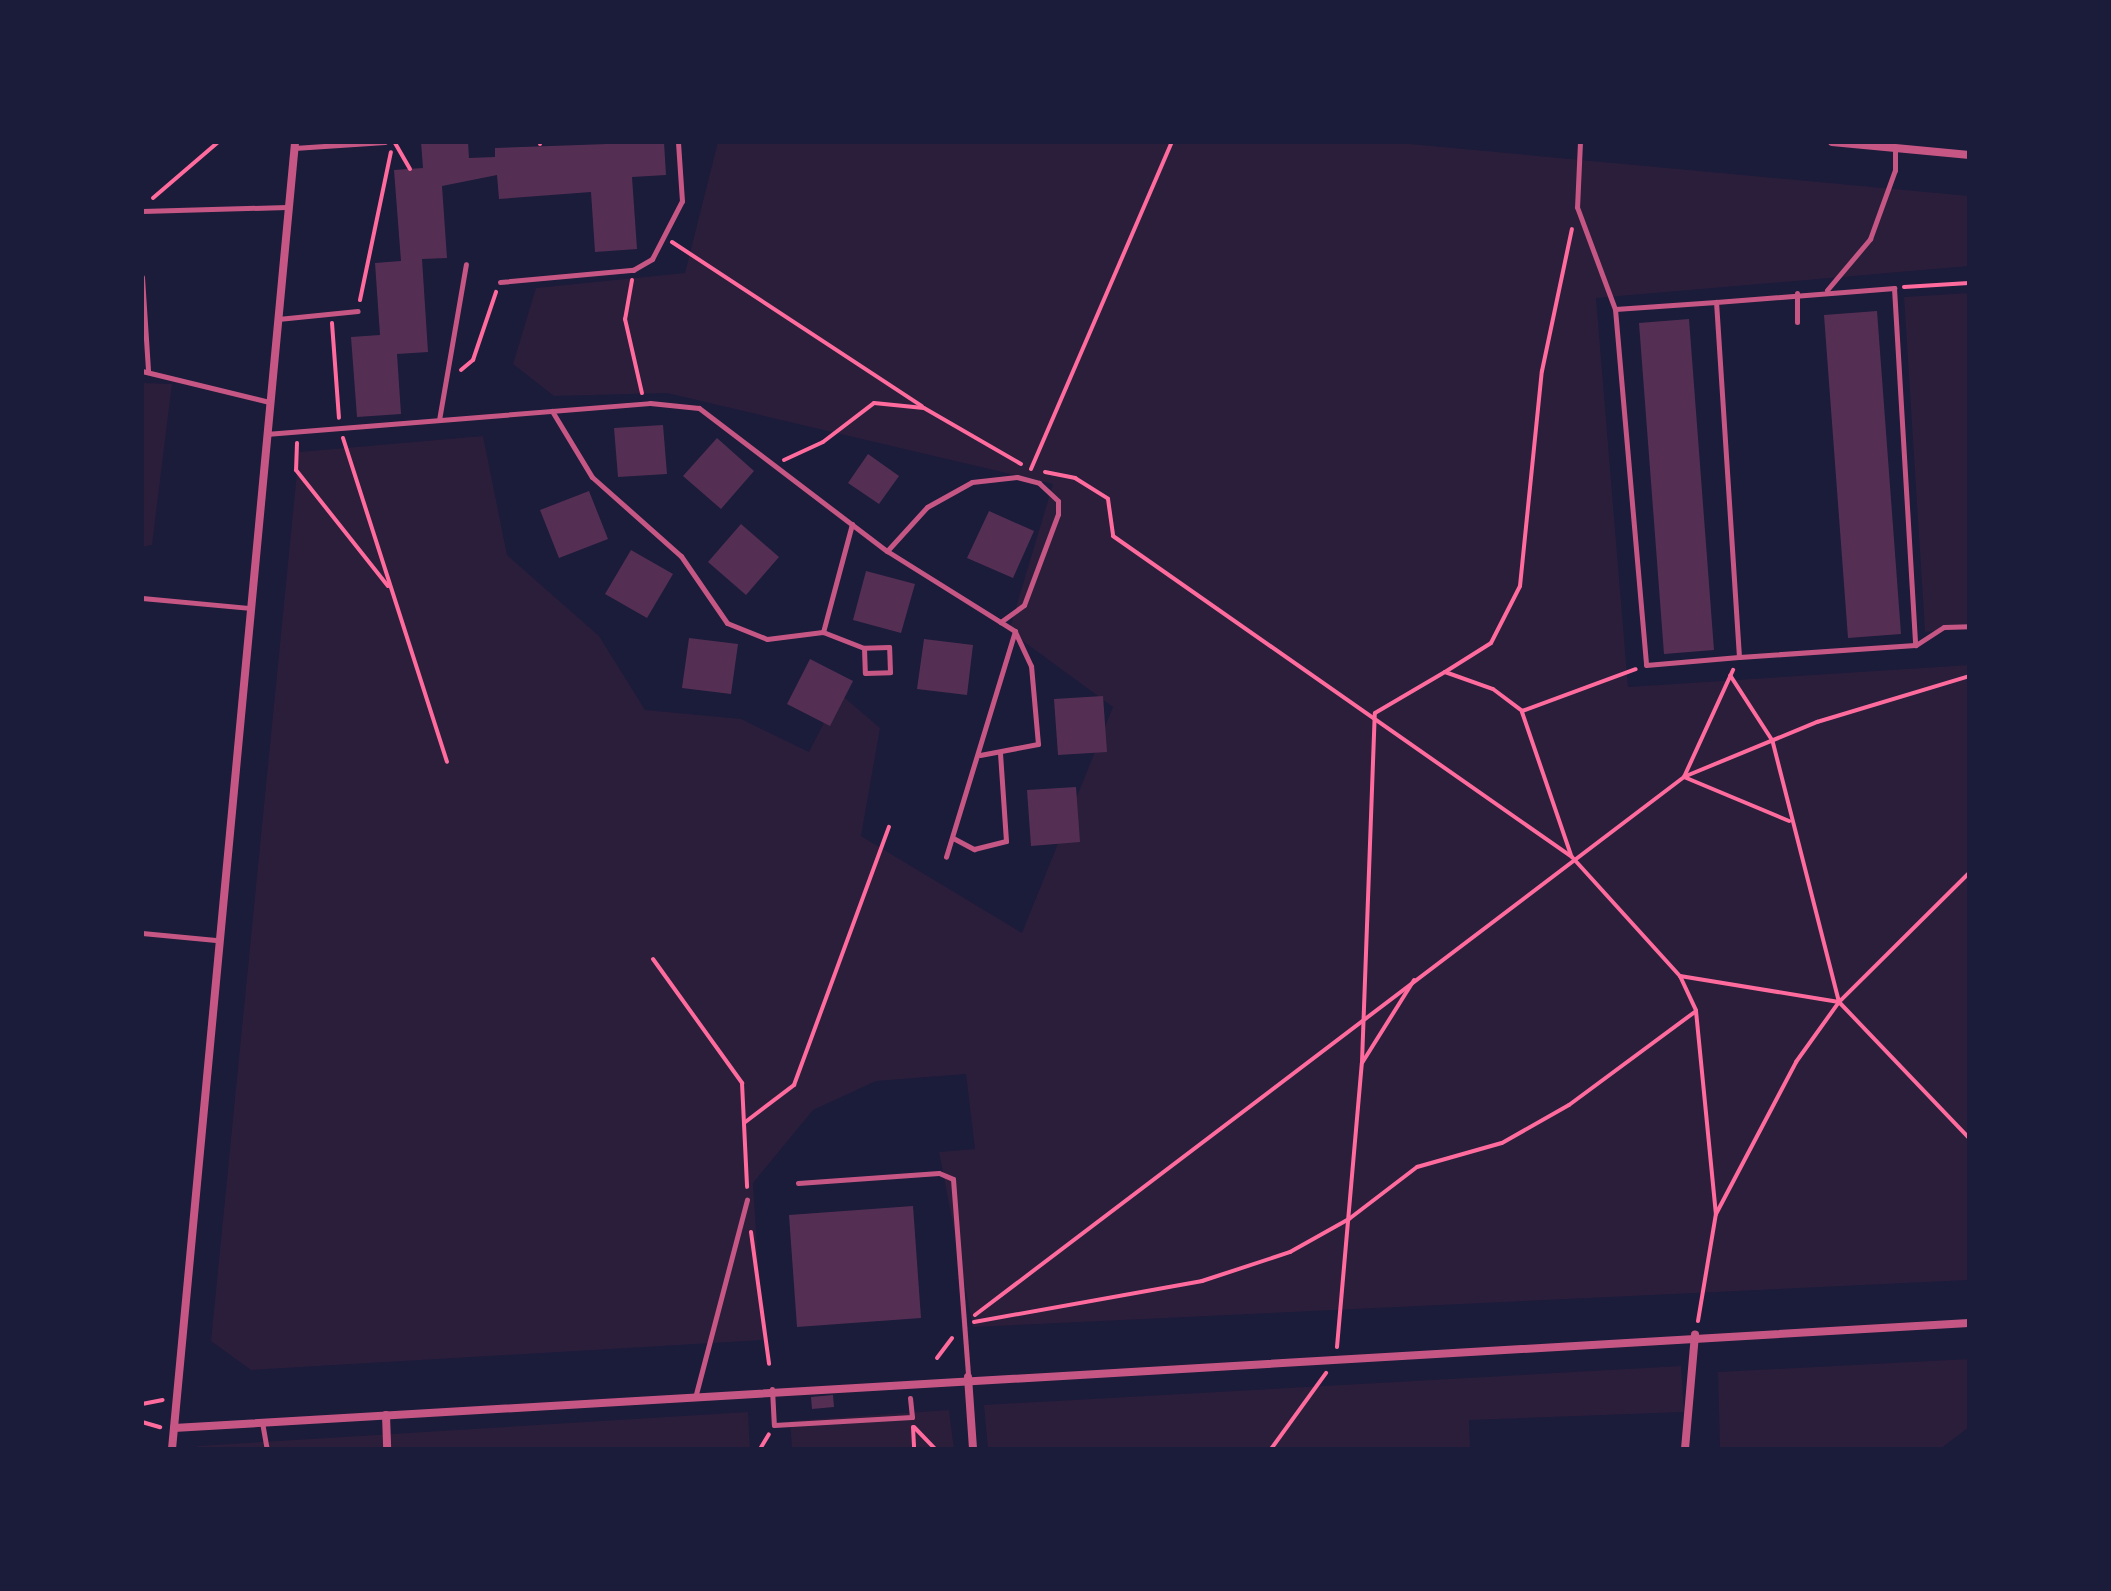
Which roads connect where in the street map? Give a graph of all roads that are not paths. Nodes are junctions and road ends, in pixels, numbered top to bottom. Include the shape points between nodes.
1 (385, 142) edge
2 (678, 142) edge
3 (1580, 142) edge
4 (1832, 142) edge
5 (294, 145) edge
6 (1895, 148) junction
7 (1969, 155) edge
8 (287, 207) junction
9 (142, 209) edge
10 (466, 264) dead end
11 (142, 277) edge
12 (500, 282) road end
13 (1827, 290) junction
14 (1797, 293) junction
15 (1716, 302) junction
16 (1615, 309) junction
17 (358, 311) road end
18 (278, 319) junction
19 (1797, 322) dead end
20 (145, 371) edge
21 (269, 402) junction
22 (552, 410) junction
23 (439, 420) junction
24 (266, 434) junction
25 (852, 524) junction
26 (887, 551) junction
27 (142, 598) edge
28 (249, 608) junction
29 (1001, 622) junction
30 (1969, 626) edge
31 (1015, 631) junction
32 (823, 632) junction
33 (1915, 645) junction
34 (864, 648) junction
35 (1739, 657) junction
36 (1000, 753) junction
37 (980, 755) junction
38 (953, 838) junction
39 (946, 857) dead end
40 (142, 933) edge
41 (216, 940) junction
42 (798, 1183) dead end
43 (747, 1200) road end
44 (1969, 1323) edge
45 (1695, 1334) junction
46 (968, 1377) junction
47 (772, 1389) junction
48 (696, 1394) junction
49 (910, 1398) dead end
50 (386, 1415) junction
51 (262, 1422) junction
52 (174, 1428) junction
53 (172, 1449) edge
54 (267, 1449) edge
55 (387, 1449) edge
56 (973, 1449) edge
57 (1685, 1449) edge

1 - 5 lane
2 - 12 lane via 682,201 666,237 633,270
3 - 16 lane via 1577,207
4 - 6 street
5 - 8 street
6 - 7 street
6 - 13 lane via 1895,170 1870,239
8 - 9 lane
8 - 18 street
10 - 23 lane
11 - 20 lane
13 - 14 lane
13 - 33 lane via 1894,288
14 - 15 lane
14 - 19 lane
15 - 16 lane
15 - 35 lane
16 - 35 lane via 1646,665
17 - 18 lane
18 - 21 street
20 - 21 lane
21 - 24 street
22 - 23 lane
22 - 25 lane via 645,404 699,408
22 - 32 lane via 592,477 681,556 727,623 767,639
23 - 24 lane
24 - 28 street
25 - 26 lane
25 - 32 lane
26 - 29 lane
26 - 29 lane via 927,507 972,482 1017,477 1039,483 1058,501 1058,514 1024,605
27 - 28 lane
28 - 41 street
29 - 31 lane
30 - 33 lane via 1944,627
31 - 36 lane via 1031,666 1038,744
31 - 37 lane
32 - 34 lane
33 - 35 lane
34 - 34 lane via 865,673 890,672 889,647
36 - 37 lane
36 - 38 lane via 1006,841 974,849
37 - 38 lane
38 - 39 lane
40 - 41 lane
41 - 52 street
42 - 46 lane via 947,1174
43 - 48 lane
44 - 45 street
45 - 46 street
45 - 57 street
46 - 47 street
46 - 56 street
47 - 48 street
47 - 49 lane via 774,1425 912,1417
48 - 50 street
50 - 51 street
50 - 55 street
51 - 52 street
51 - 54 lane
52 - 53 street

